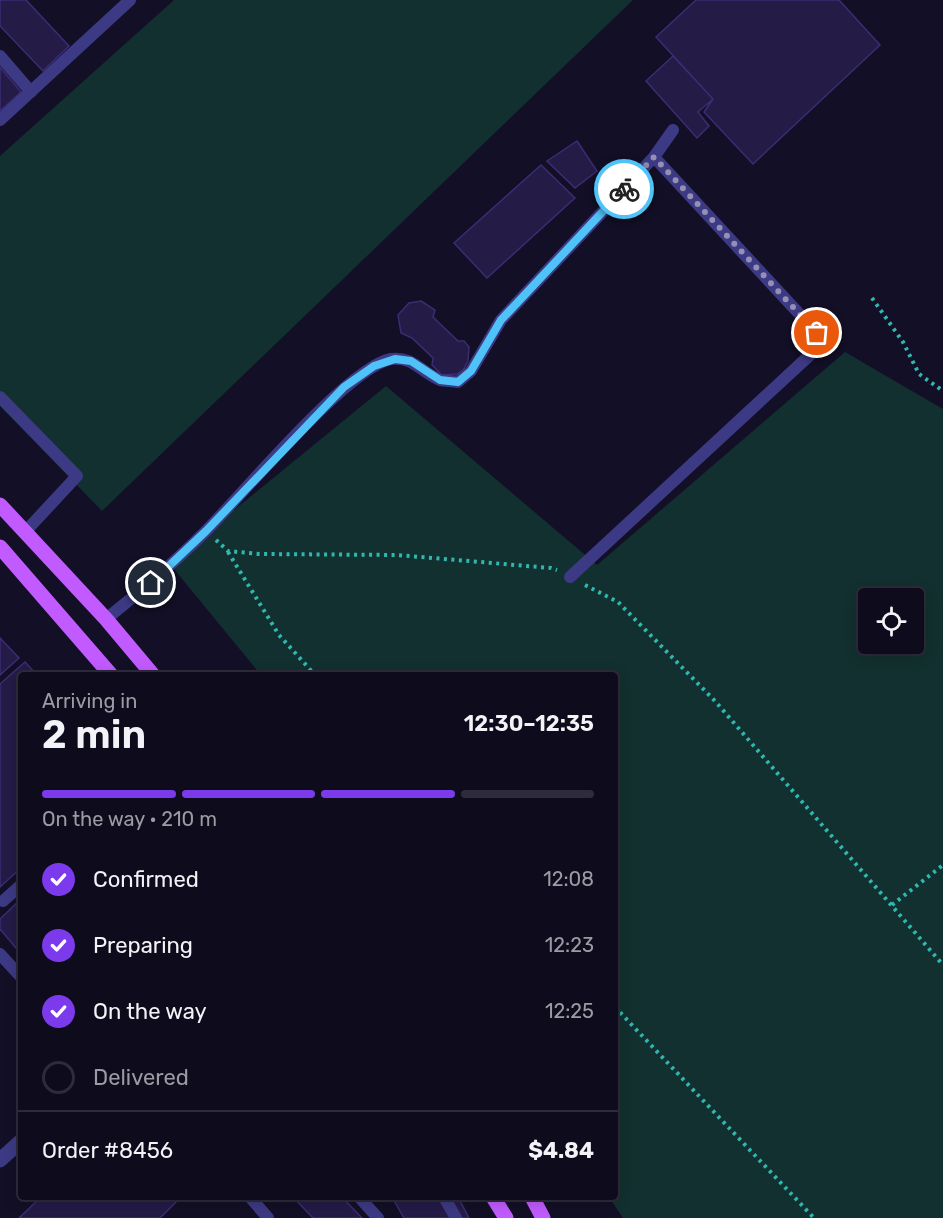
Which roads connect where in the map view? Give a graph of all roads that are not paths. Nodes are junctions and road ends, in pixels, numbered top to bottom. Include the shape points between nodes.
1 (130, 0) edge
2 (0, 56) edge
3 (31, 92) junction
4 (0, 120) edge
5 (673, 130) dead end
6 (654, 157) junction
7 (0, 398) edge
8 (0, 505) edge
9 (25, 532) junction
10 (0, 547) edge
11 (570, 577) road end
12 (106, 619) junction
13 (108, 672) edge
14 (150, 672) edge
15 (18, 888) edge
16 (3, 901) dead end
17 (0, 954) edge
18 (18, 974) edge
19 (18, 1144) edge
20 (0, 1160) edge
21 (253, 1200) edge
22 (362, 1200) edge
23 (446, 1200) edge
24 (496, 1200) edge
25 (534, 1200) edge
26 (268, 1218) edge
27 (378, 1218) edge
28 (456, 1218) edge
29 (506, 1218) edge
30 (543, 1218) edge

1 - 3 lane
2 - 3 lane
3 - 4 lane
5 - 6 lane
6 - 11 lane via 817,333 810,354
6 - 12 lane via 501,320 471,371 458,382 440,380 411,361 395,359 374,366 344,387 206,531
7 - 9 lane via 77,476
8 - 9 main road
9 - 12 main road
10 - 13 main road
12 - 14 main road
15 - 16 lane
17 - 18 lane
19 - 20 street
21 - 26 lane
22 - 27 lane
23 - 28 lane
24 - 29 main road
25 - 30 main road

